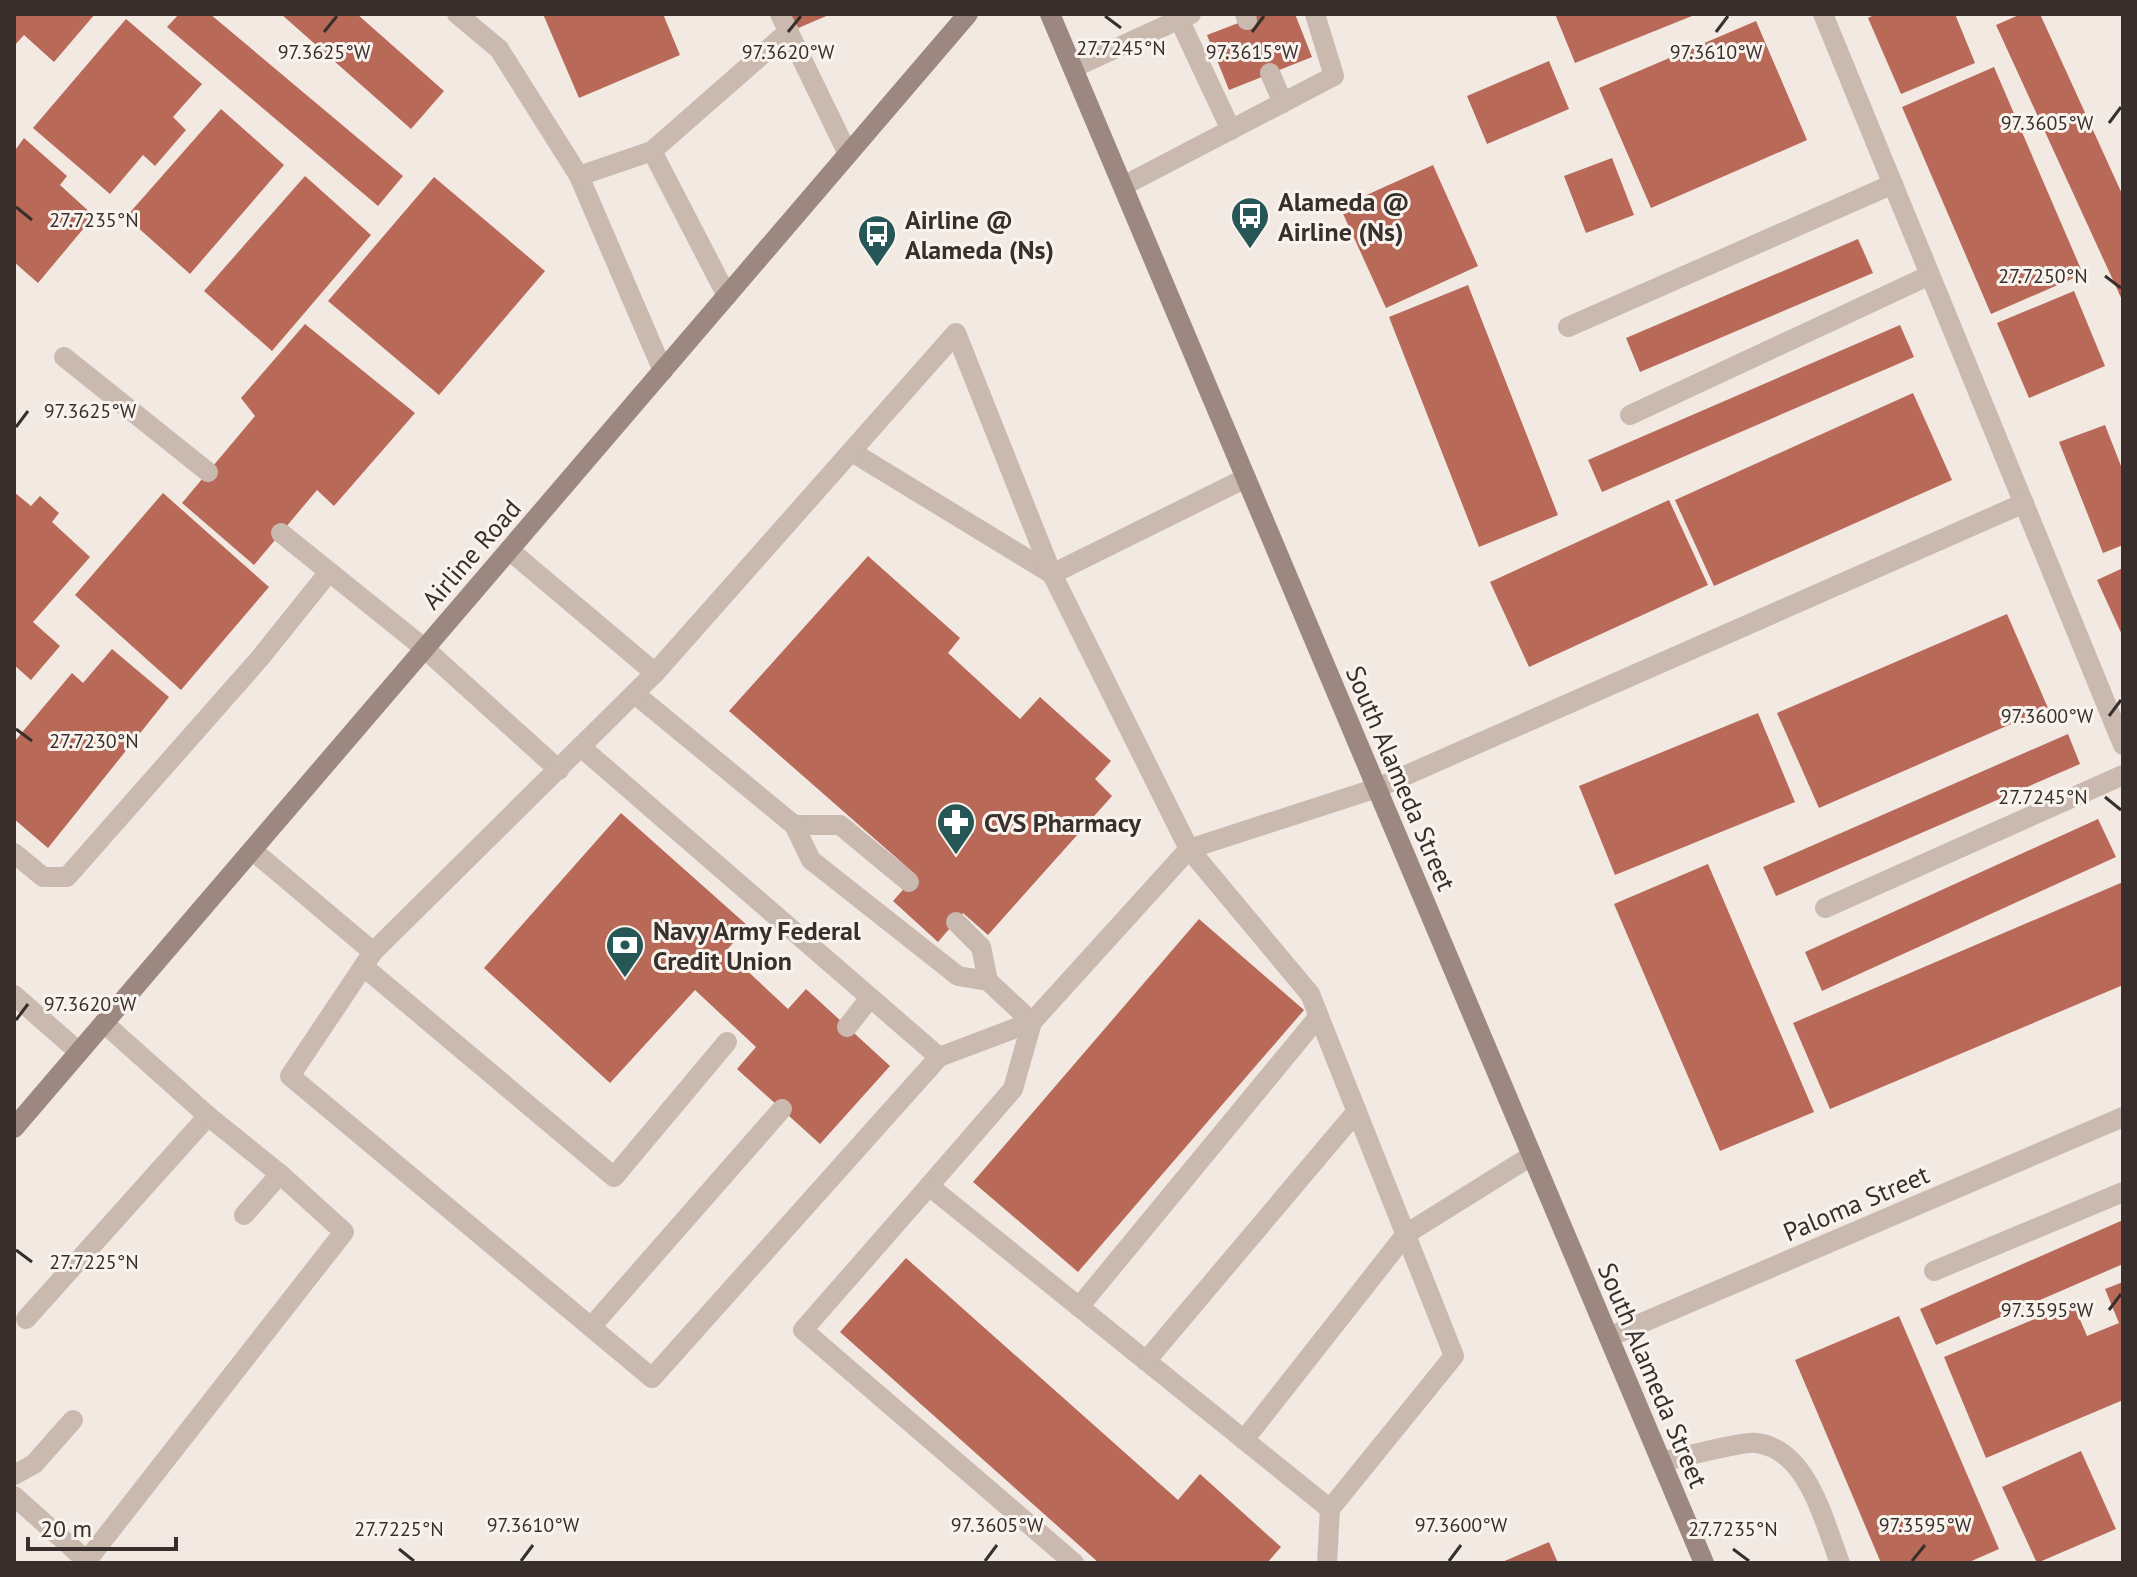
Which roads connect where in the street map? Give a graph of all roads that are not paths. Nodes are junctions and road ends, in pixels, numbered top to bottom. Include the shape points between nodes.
1 (457, 14) edge
2 (968, 14) edge
3 (1050, 14) edge
4 (1315, 14) edge
5 (1823, 14) edge
6 (1185, 17) edge
7 (784, 23) edge
8 (1073, 68) junction
9 (1270, 73) dead end
10 (1283, 103) junction
11 (1231, 130) junction
12 (652, 151) junction
13 (848, 154) junction
14 (579, 176) junction
15 (1893, 184) junction
16 (1123, 186) junction
17 (1930, 275) junction
18 (727, 296) junction
19 (1568, 327) dead end
20 (64, 357) dead end
21 (663, 371) junction
22 (1630, 415) dead end
23 (852, 452) junction
24 (208, 472) dead end
25 (1246, 478) junction
26 (2024, 503) junction
27 (281, 533) dead end
28 (509, 550) junction
29 (329, 572) junction
30 (1052, 574) junction
31 (424, 648) junction
32 (655, 673) junction
33 (635, 694) junction
34 (2123, 745) edge
35 (582, 748) junction
36 (559, 770) junction
37 (2123, 775) edge
38 (1377, 788) junction
39 (794, 825) junction
40 (1189, 849) junction
41 (252, 850) junction
42 (14, 853) edge
43 (909, 882) dead end
44 (1825, 908) dead end
45 (956, 922) dead end
46 (368, 960) junction
47 (988, 981) junction
48 (14, 995) edge
49 (870, 998) junction
50 (1319, 1016) junction
51 (1032, 1022) junction
52 (104, 1023) junction
53 (847, 1027) dead end
54 (727, 1042) dead end
55 (79, 1052) junction
56 (939, 1057) junction
57 (782, 1109) dead end
58 (1357, 1111) junction
59 (208, 1116) junction
60 (2123, 1119) edge
61 (14, 1128) edge
62 (1531, 1156) junction
63 (280, 1174) junction
64 (929, 1186) junction
65 (2123, 1192) edge
66 (244, 1215) dead end
67 (1406, 1234) junction
68 (1934, 1271) dead end
69 (1079, 1307) junction
70 (26, 1319) dead end
71 (591, 1327) junction
72 (1609, 1337) junction
73 (1146, 1361) junction
74 (73, 1420) dead end
75 (1244, 1440) junction
76 (1661, 1462) junction
77 (14, 1475) edge
78 (14, 1496) edge
79 (1330, 1509) junction
80 (86, 1562) edge
81 (1074, 1563) edge
82 (1327, 1563) edge
83 (1704, 1563) edge
84 (1840, 1563) edge

1 - 14 street via 499,49
2 - 13 main road, Airline Road
3 - 8 main road, South Alameda Street
4 - 10 street via 1334,76
5 - 15 street
6 - 8 street
6 - 11 street
7 - 12 street
7 - 13 street
8 - 16 main road, South Alameda Street
9 - 10 street
10 - 11 street
11 - 16 street
12 - 14 street
12 - 18 street
13 - 18 main road, Airline Road
14 - 21 street
15 - 17 street
15 - 19 street
16 - 25 main road, South Alameda Street
17 - 22 street
17 - 26 street
18 - 21 main road, Airline Road
20 - 24 street
21 - 28 main road, Airline Road
23 - 30 street
23 - 30 street via 956,333
23 - 32 street
25 - 30 street
25 - 38 main road, South Alameda Street
26 - 34 street
26 - 38 street
27 - 29 street
28 - 31 main road, Airline Road
28 - 32 street
29 - 31 street
29 - 42 street via 67,877 43,877
30 - 40 street
31 - 36 street
31 - 41 main road, Airline Road
32 - 33 street
33 - 35 street
33 - 39 street
35 - 36 street
35 - 49 street
36 - 46 street
37 - 44 street
38 - 40 street
38 - 62 main road, South Alameda Street
39 - 43 street via 840,825
39 - 47 street via 811,860 958,976
40 - 50 street via 1310,994
40 - 51 street
41 - 46 street
41 - 52 main road, Airline Road
45 - 47 street via 981,947
46 - 54 street via 614,1177
46 - 71 street via 290,1076
47 - 51 street
48 - 55 street
49 - 53 street
49 - 56 street
50 - 58 street
50 - 69 street
51 - 56 street
51 - 64 street via 1013,1089
52 - 55 main road, Airline Road
52 - 59 street
55 - 61 main road, Airline Road
56 - 71 street via 652,1378
57 - 71 street
58 - 67 street
58 - 73 street
59 - 63 street
59 - 70 street
60 - 72 street, Paloma Street
62 - 67 street
62 - 72 main road, South Alameda Street
63 - 66 street
63 - 80 street via 344,1232
64 - 69 street
64 - 81 street via 803,1330
65 - 68 street
67 - 75 street
67 - 79 street via 1454,1356
69 - 73 street
72 - 76 main road, South Alameda Street
73 - 75 street
74 - 77 street via 34,1464
75 - 79 street
76 - 83 main road, South Alameda Street
76 - 84 street via 1756,1442 1783,1451 1805,1476
78 - 80 street
79 - 82 street

